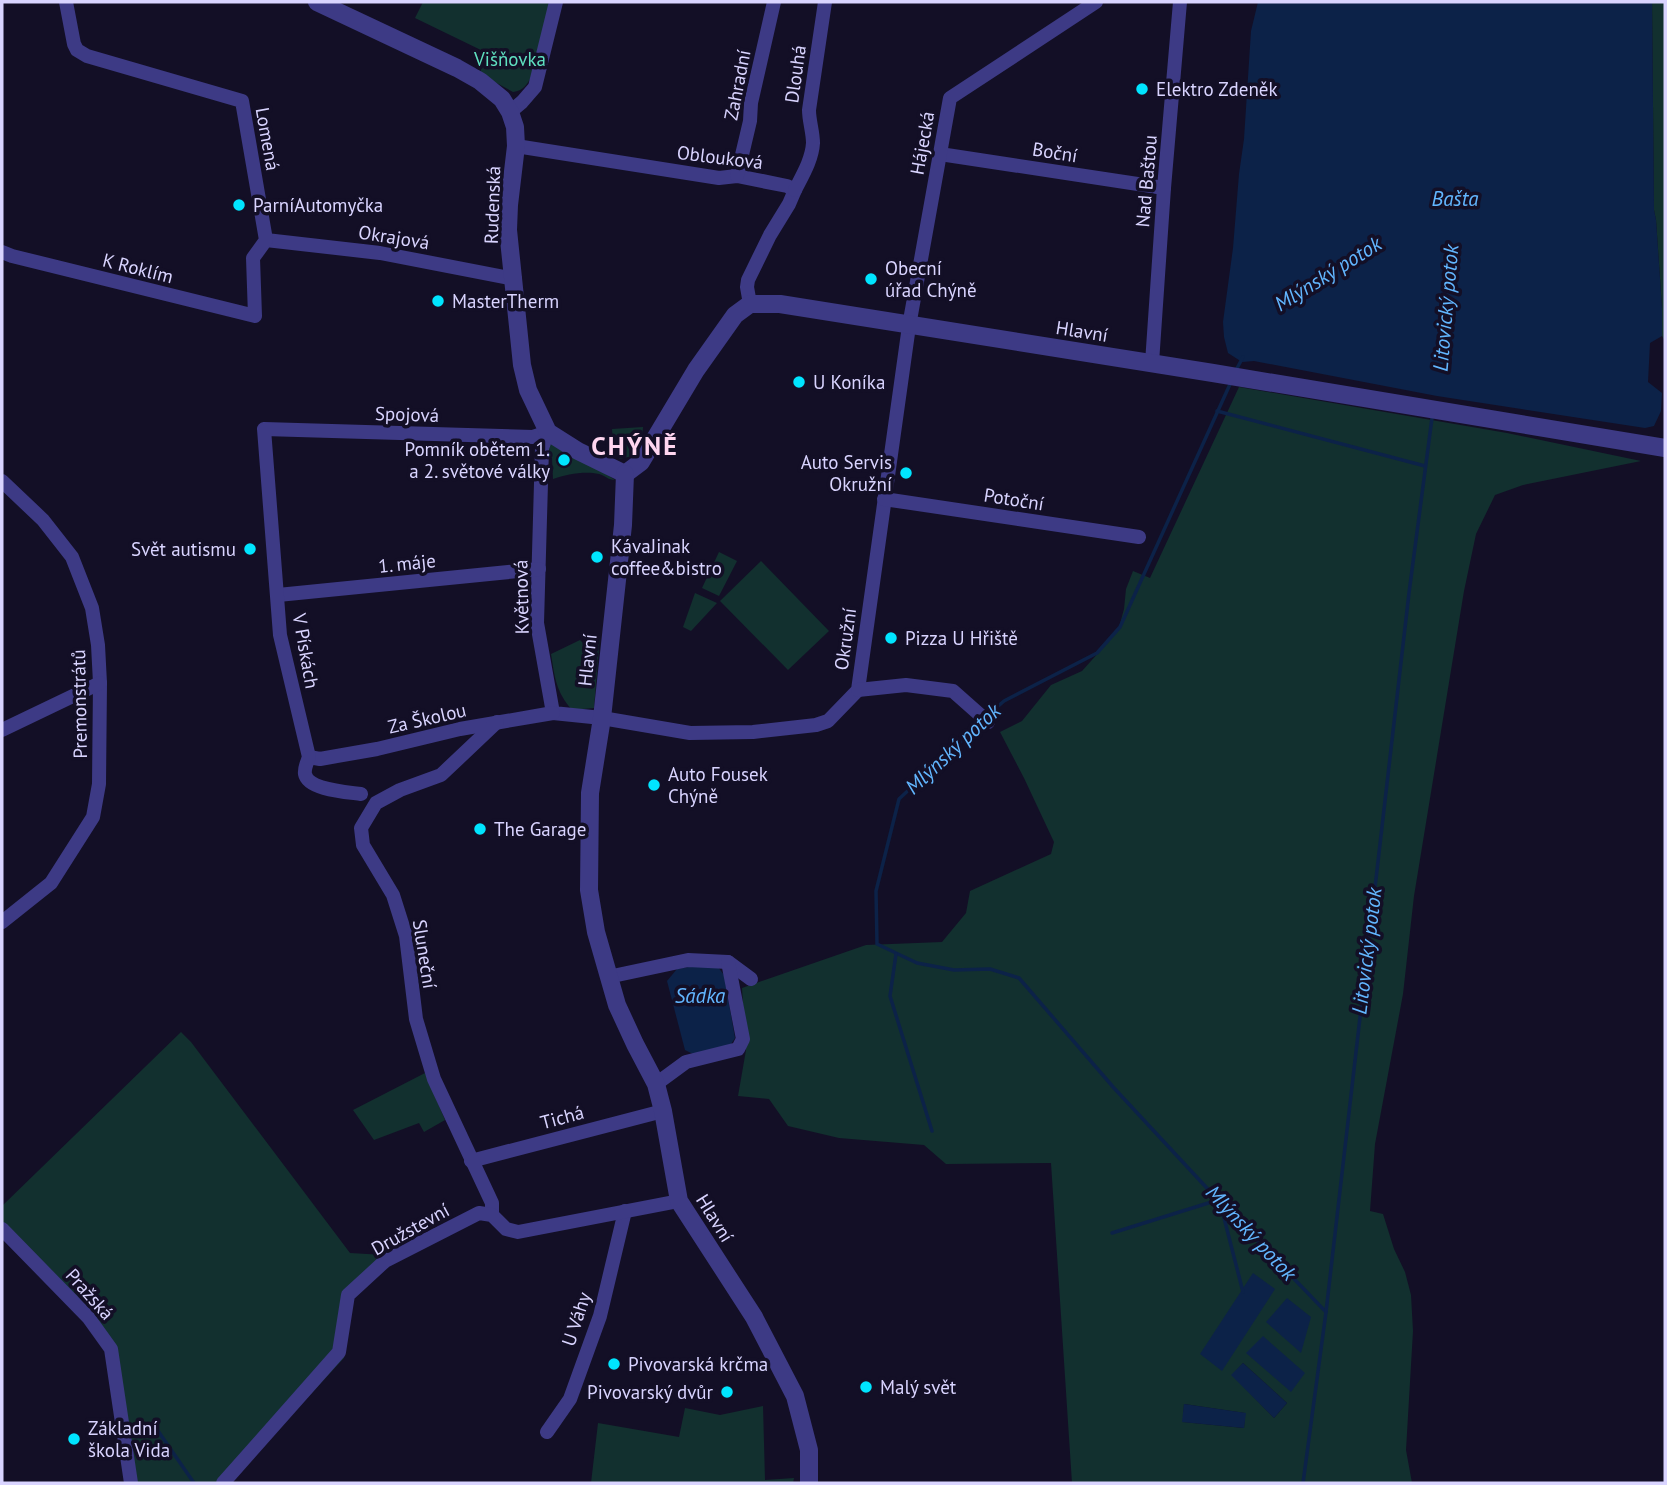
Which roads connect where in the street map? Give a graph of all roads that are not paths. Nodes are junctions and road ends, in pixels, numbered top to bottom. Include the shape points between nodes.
1 (66, 2) edge
2 (317, 2) edge
3 (556, 2) edge
4 (774, 2) edge
5 (825, 2) edge
6 (1096, 2) edge
7 (1180, 2) edge
8 (510, 112) junction
9 (516, 146) junction
10 (940, 154) junction
11 (737, 176) junction
12 (1164, 188) junction
13 (795, 190) junction
14 (265, 240) junction
15 (7, 254) edge
16 (514, 279) junction
17 (750, 304) junction
18 (255, 316) joint
19 (909, 326) junction
20 (1152, 363) junction
21 (264, 429) joint
22 (548, 432) junction
23 (1665, 448) edge
24 (625, 474) junction
25 (2, 481) edge
26 (884, 499) junction
27 (1139, 537) dead end
28 (539, 569) junction
29 (278, 595) junction
30 (100, 683) junction
31 (858, 690) junction
32 (553, 713) junction
33 (602, 718) junction
34 (497, 722) junction
35 (988, 722) dead end
36 (2, 730) edge
37 (309, 757) junction
38 (361, 794) dead end
39 (2, 922) edge
40 (727, 962) junction
41 (608, 977) junction
42 (751, 979) dead end
43 (656, 1084) junction
44 (663, 1111) junction
45 (471, 1161) junction
46 (679, 1201) junction
47 (625, 1211) junction
48 (492, 1215) junction
49 (2, 1229) edge
50 (547, 1432) dead end
51 (131, 1483) edge
52 (222, 1483) edge
53 (809, 1483) edge

1 - 14 street, Lomená via 74,44 86,56 242,101
2 - 8 street via 480,81
3 - 8 street via 535,87
4 - 11 street, Zahradní
5 - 13 street, Dlouhá via 809,110 812,151
6 - 10 street, Hájecká via 950,98
7 - 12 street, Nad Baštou
8 - 9 street, Rudenská
9 - 11 street, Oblouková via 719,178
9 - 16 street, Rudenská via 509,218
10 - 12 street, Boční
10 - 19 street, Hájecká
11 - 13 street, Oblouková
12 - 20 street, Nad Baštou
13 - 17 street via 748,280
14 - 16 street, Okrajová via 380,253
14 - 18 street, Lomená via 253,258
15 - 18 street, K Roklím
16 - 22 street, Rudenská via 522,365
17 - 19 street, Hlavní via 780,304
17 - 24 street via 735,315 696,370 641,462
19 - 20 street, Hlavní
19 - 26 street, Okružní
20 - 23 street, Hlavní
21 - 22 street, Spojová via 533,437
21 - 29 street, V Pískách
22 - 24 street
22 - 28 street, Květnová via 542,448
24 - 33 street, Hlavní
25 - 30 street, Premonstrátů via 43,520 72,557 92,607
26 - 27 street, Potoční
26 - 31 street, Okružní
28 - 29 street, 1. máje
28 - 32 street, Květnová via 537,623
29 - 37 street, V Pískách via 280,635
30 - 36 street
30 - 39 street, Premonstrátů via 99,784 93,817 51,883
31 - 33 street, Okružní via 828,721 753,732 690,733
31 - 35 street via 906,685 953,691
32 - 33 street
32 - 34 street, Za Školou
33 - 41 street, Hlavní via 590,793 589,890
34 - 37 street, Za Školou via 377,749
34 - 45 street, Sluneční via 440,775 376,803 360,828 363,845 393,895 406,936 416,1019 434,1079
37 - 38 street, V Pískách via 305,777 311,783
40 - 41 street via 688,960
40 - 42 street
40 - 43 street via 743,1039 738,1049 686,1062
41 - 43 street, Hlavní
43 - 44 street, Hlavní
44 - 45 street, Tichá
44 - 46 street, Hlavní
45 - 48 street, Sluneční via 492,1203
46 - 47 street
46 - 53 street, Hlavní via 754,1317 795,1396 809,1450
47 - 48 street via 518,1231 506,1229
47 - 50 street, U Váhy via 600,1316 570,1399
48 - 52 street, Družstevní via 479,1213 385,1261 348,1295 339,1352
49 - 51 street, Pražská via 88,1317 111,1349

